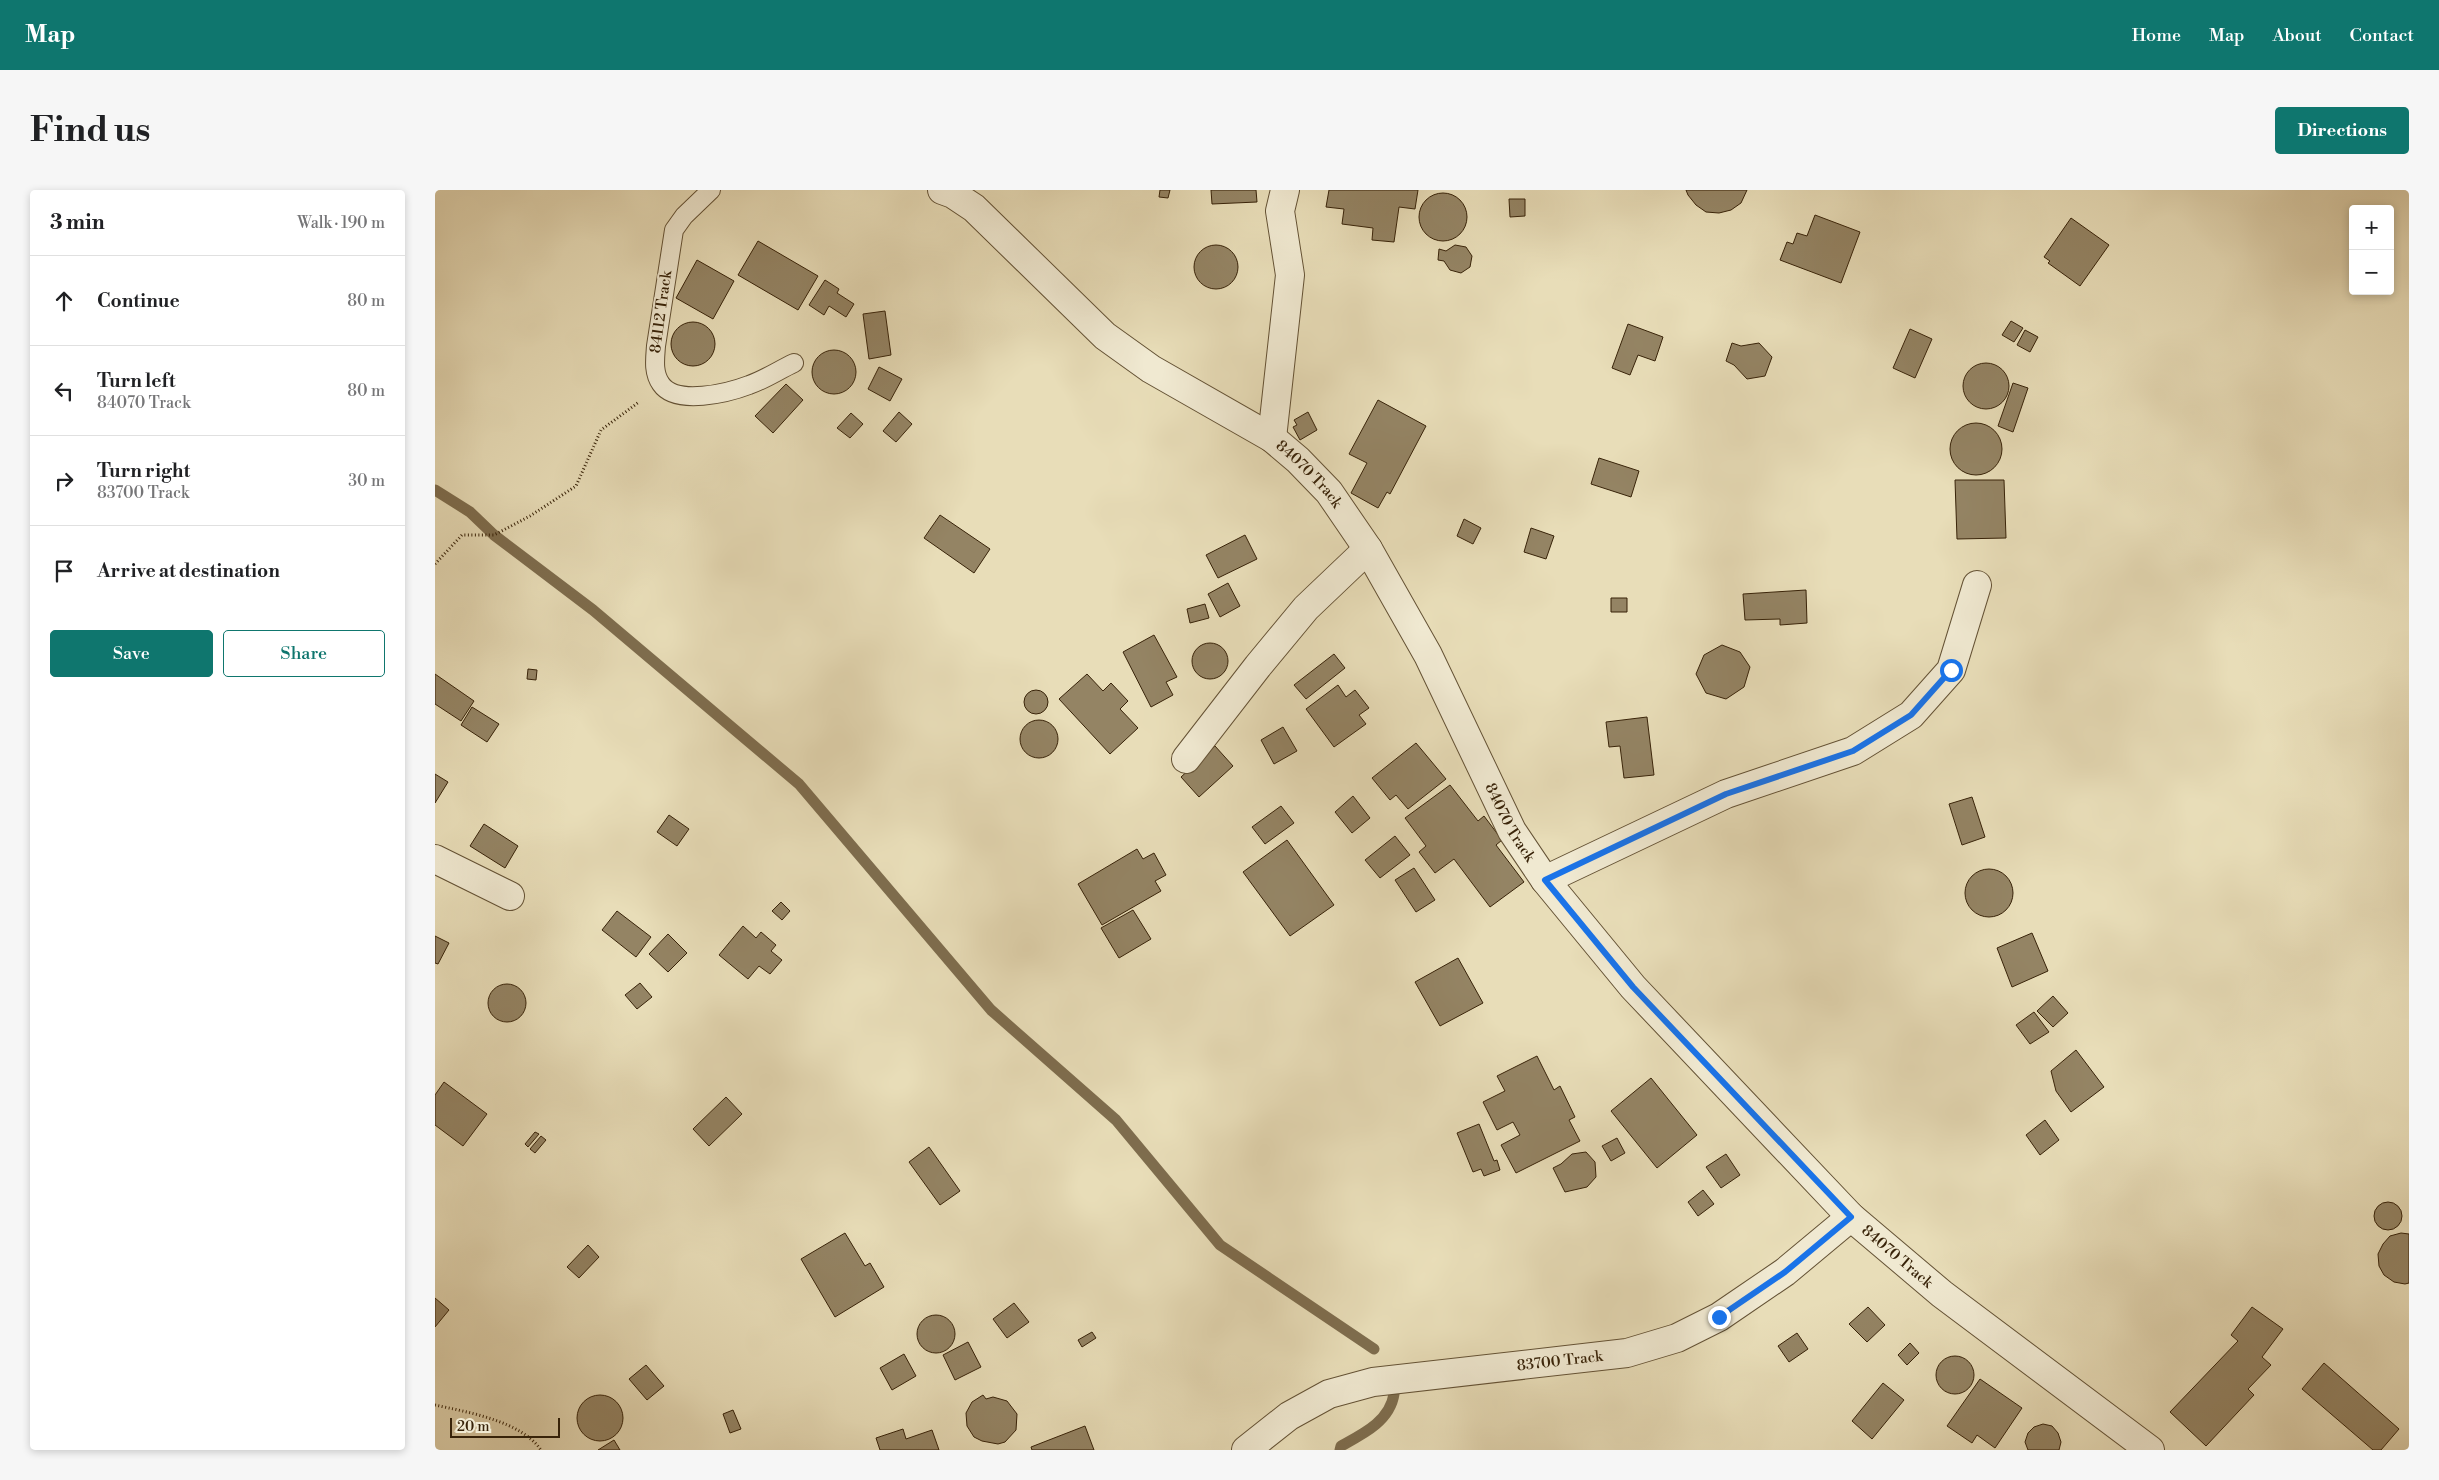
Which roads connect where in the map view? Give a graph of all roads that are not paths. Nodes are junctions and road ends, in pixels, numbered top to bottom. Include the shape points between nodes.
1 (711, 190) edge
2 (942, 190) edge
3 (1285, 190) edge
4 (794, 363) dead end
5 (1272, 438) junction
6 (1369, 549) junction
7 (1977, 585) dead end
8 (1185, 759) dead end
9 (435, 859) edge
10 (1545, 880) junction
11 (510, 896) dead end
12 (1851, 1217) junction
13 (1247, 1450) edge
14 (2149, 1450) edge

1 - 4 lane, 84112 Track via 674,230 655,355 656,375 661,385 672,394 707,396 749,386
2 - 5 street, 84070 Track via 974,208 1105,336 1151,369
3 - 5 street via 1280,211 1290,275
5 - 6 street, 84070 Track via 1329,492
6 - 8 street via 1307,608
6 - 10 street, 84070 Track via 1428,655 1513,831
7 - 10 street via 1951,670 1911,715 1853,751 1726,794
9 - 11 street
10 - 12 street, 84070 Track via 1633,987
12 - 13 street, 83700 Track via 1785,1272 1719,1317 1677,1338 1627,1353 1373,1382 1329,1394 1289,1416
12 - 14 street, 84070 Track via 1942,1294

